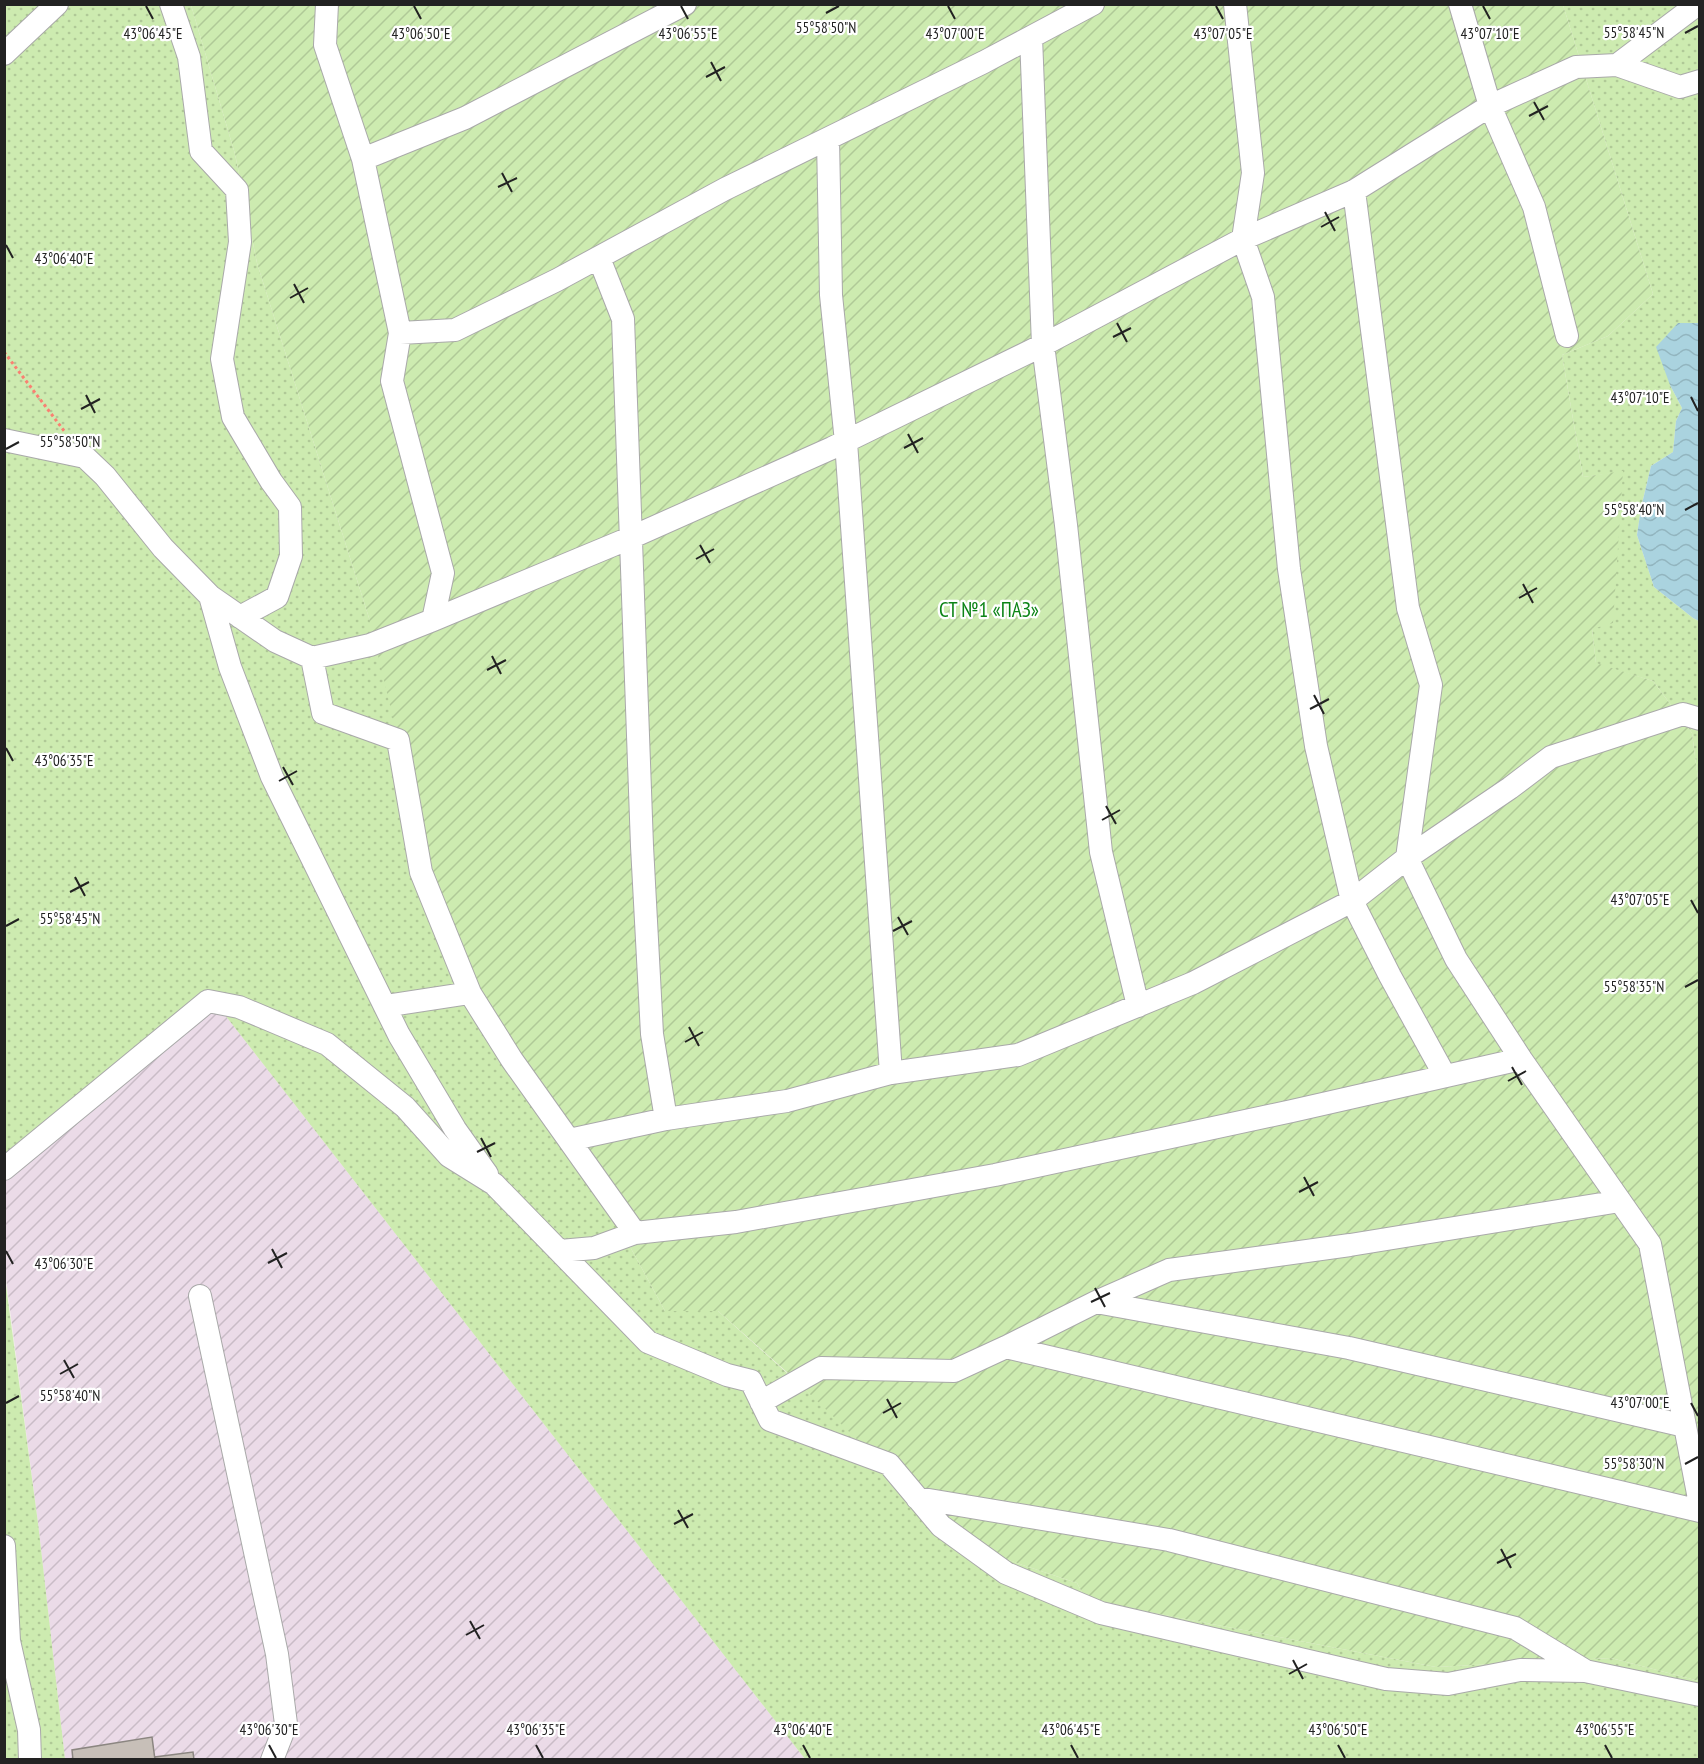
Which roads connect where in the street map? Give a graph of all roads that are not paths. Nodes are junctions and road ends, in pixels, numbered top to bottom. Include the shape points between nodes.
1 (57, 4) edge
2 (171, 4) edge
3 (685, 4) edge
4 (1093, 4) edge
5 (1235, 4) edge
6 (1460, 4) edge
7 (1698, 4) edge
8 (330, 6) edge
9 (1031, 37) junction
10 (4, 54) edge
11 (1617, 64) junction
12 (1700, 81) edge
13 (1490, 106) junction
14 (828, 139) junction
15 (363, 159) junction
16 (1354, 191) junction
17 (1243, 239) junction
18 (599, 258) junction
19 (400, 333) junction
20 (1567, 336) dead end
21 (1043, 345) junction
22 (4, 440) edge
23 (846, 441) junction
24 (630, 538) junction
25 (210, 596) junction
26 (240, 617) junction
27 (433, 620) junction
28 (312, 658) junction
29 (1700, 718) edge
30 (1407, 858) junction
31 (1352, 901) junction
32 (470, 993) junction
33 (385, 1006) junction
34 (1138, 1006) junction
35 (1521, 1059) junction
36 (891, 1073) junction
37 (1445, 1076) junction
38 (666, 1119) junction
39 (569, 1140) junction
40 (4, 1169) edge
41 (494, 1184) junction
42 (1620, 1201) junction
43 (635, 1233) junction
44 (560, 1251) junction
45 (200, 1296) dead end
46 (1096, 1302) junction
47 (1006, 1347) junction
48 (761, 1402) junction
49 (1685, 1426) junction
50 (917, 1498) junction
51 (1700, 1504) edge
52 (1700, 1511) edge
53 (4, 1546) edge
54 (1585, 1671) junction
55 (1700, 1695) edge
56 (30, 1760) edge
57 (272, 1760) edge

1 - 10 street
2 - 26 street via 189,57 201,151 237,190 240,242 222,359 233,417 290,507 291,556 277,597
3 - 15 street via 465,118
4 - 9 street
5 - 17 street via 1253,173
6 - 13 street
7 - 11 street
8 - 15 street via 325,45
9 - 14 street
9 - 21 street
11 - 12 street via 1680,87
11 - 13 street via 1576,67
13 - 16 street
13 - 20 street via 1534,207
14 - 18 street via 725,189
14 - 23 street via 831,295
15 - 19 street
16 - 17 street
16 - 30 street via 1408,608 1431,685
17 - 21 street
17 - 31 street via 1263,297 1289,569 1316,746
18 - 19 street via 455,330
18 - 24 street via 623,319
19 - 27 street via 392,381 443,573
21 - 23 street
21 - 34 street via 1101,852
22 - 25 street via 85,457
23 - 24 street
23 - 36 street
24 - 27 street
24 - 38 street via 652,1034
25 - 26 street
25 - 33 street via 230,667 273,777
26 - 28 street via 275,641
27 - 28 street via 370,645
28 - 32 street via 323,713 398,740 421,872
29 - 30 street via 1683,714 1551,757
30 - 31 street
30 - 35 street via 1456,959
31 - 34 street via 1193,983
31 - 37 street
32 - 33 street
32 - 39 street
33 - 41 street via 454,1129
34 - 36 street via 1018,1055
35 - 37 street
35 - 42 street
36 - 38 street via 787,1101
37 - 43 street via 995,1175 736,1222
38 - 39 street
39 - 43 street
40 - 41 street via 208,1001 239,1007 327,1044 405,1107 449,1156
41 - 44 street
42 - 46 street via 1169,1270
42 - 49 street via 1650,1244
43 - 44 street via 594,1248
44 - 48 street via 648,1342 751,1381
45 - 57 street via 277,1654 286,1724
46 - 47 street
46 - 49 street via 1349,1348
47 - 48 street via 954,1371 821,1368
47 - 52 street
48 - 50 street via 770,1420 889,1464
49 - 51 street
50 - 54 street via 1169,1540 1515,1628
50 - 54 street via 941,1526 1006,1573 1101,1613 1386,1679 1448,1684 1520,1670
53 - 56 street via 9,1641 29,1730
54 - 55 street

